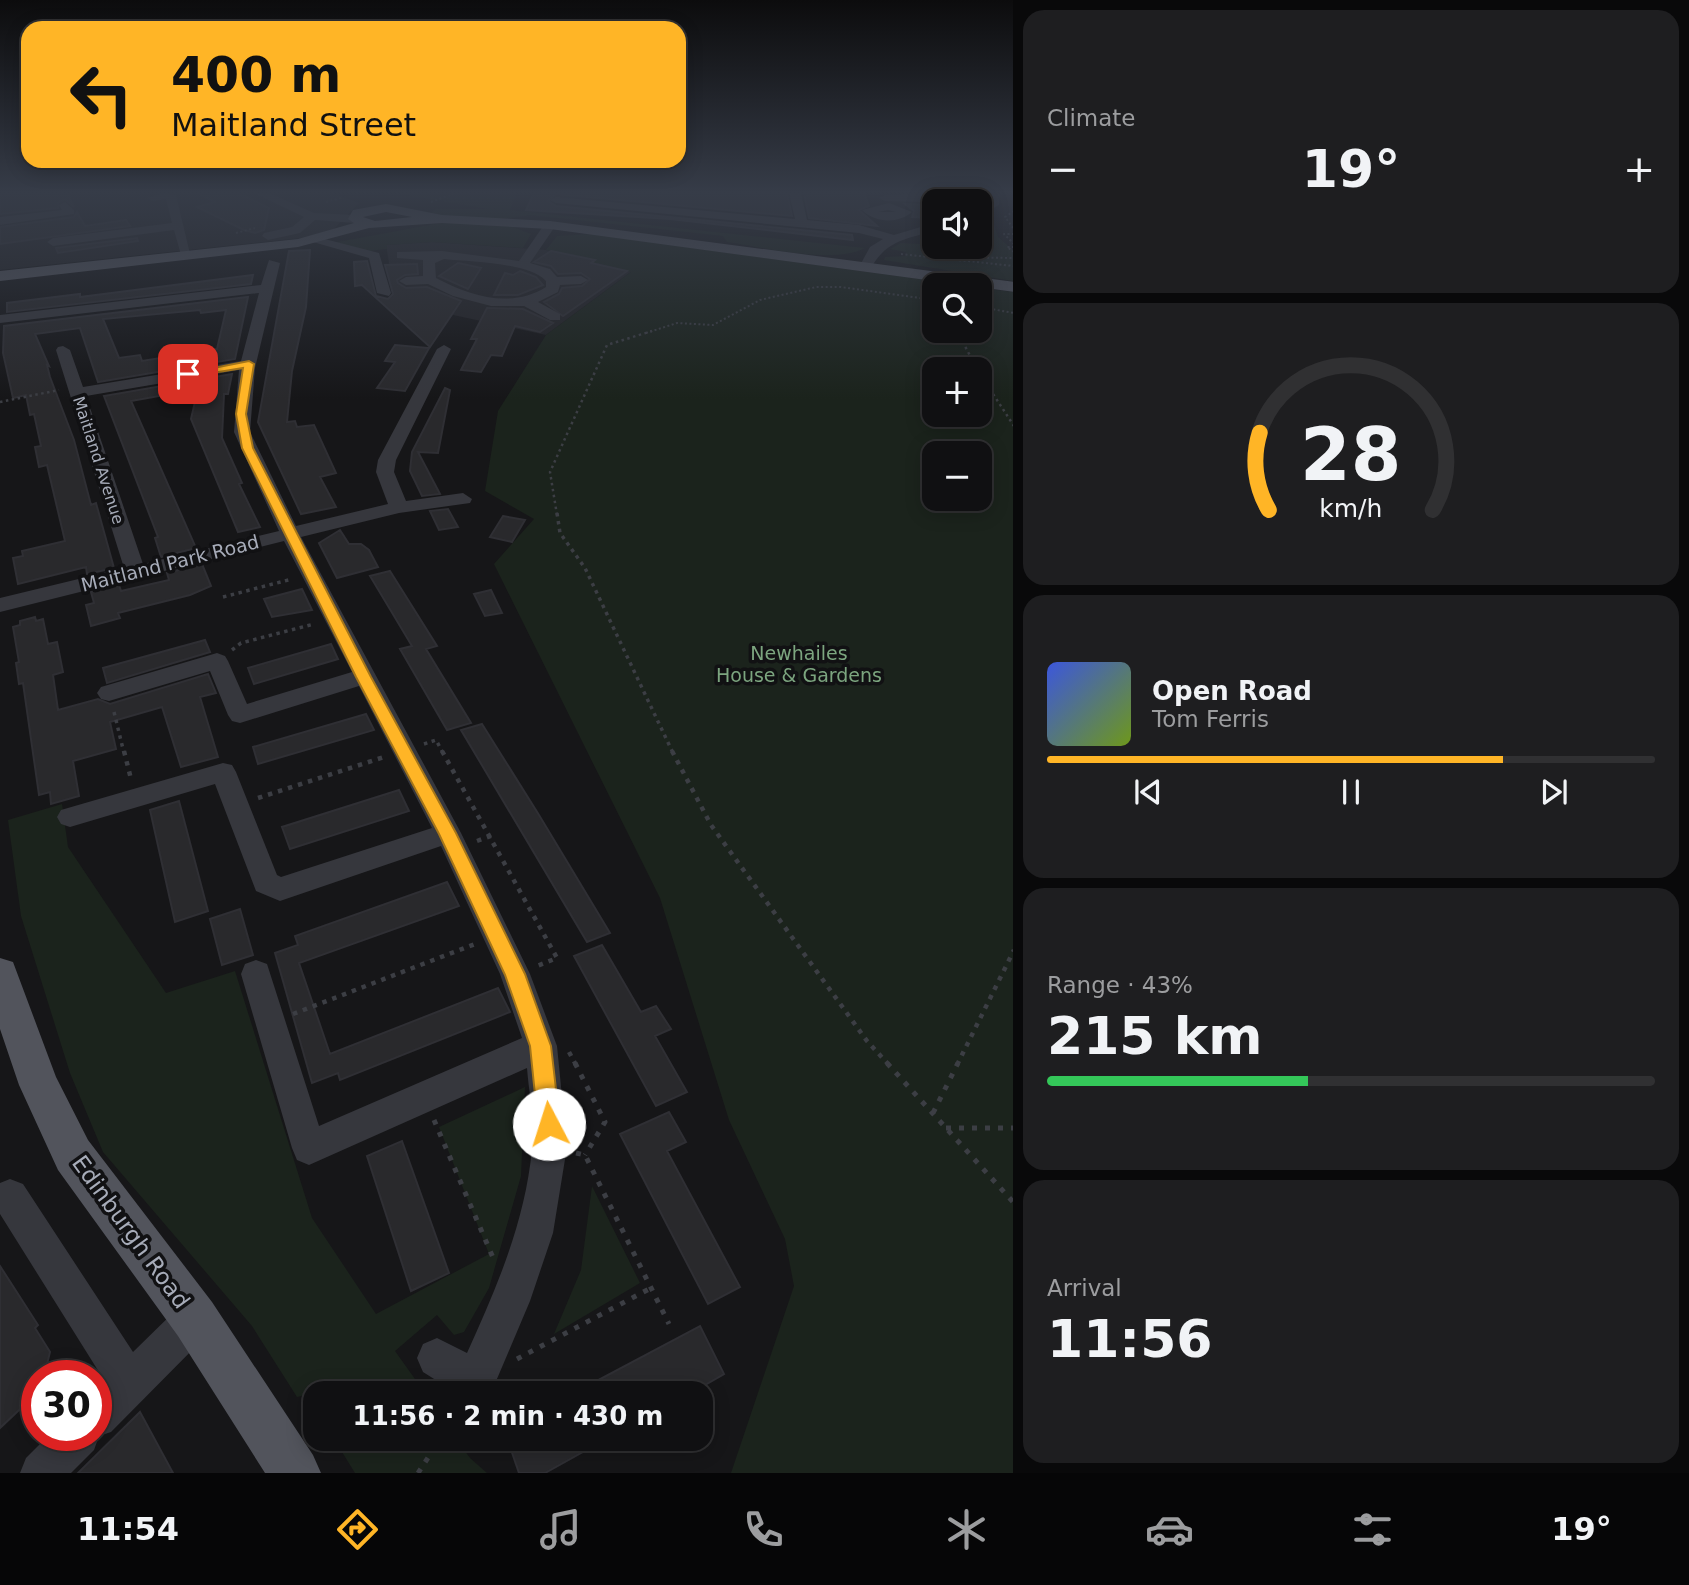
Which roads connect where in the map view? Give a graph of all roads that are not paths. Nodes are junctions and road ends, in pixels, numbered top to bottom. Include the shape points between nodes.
1 (127, 262) edge
2 (376, 262) edge
3 (429, 262) edge
4 (499, 262) edge
5 (524, 262) edge
6 (825, 262) edge
7 (867, 262) edge
8 (522, 265) junction
9 (865, 267) junction
10 (564, 268) dead end
11 (0, 276) edge
12 (550, 278) junction
13 (581, 280) dead end
14 (433, 282) junction
15 (411, 285) dead end
16 (1013, 287) edge
17 (384, 293) dead end
18 (474, 296) junction
19 (527, 302) junction
20 (450, 306) dead end
21 (555, 317) dead end
22 (0, 320) edge
23 (444, 349) dead end
24 (63, 350) dead end
25 (249, 364) junction
26 (76, 390) junction
27 (463, 499) dead end
28 (399, 507) junction
29 (290, 534) junction
30 (135, 570) junction
31 (0, 605) edge
32 (363, 677) junction
33 (109, 693) road end
34 (70, 817) dead end
35 (447, 833) junction
36 (0, 974) edge
37 (256, 974) dead end
38 (541, 1046) junction
39 (10, 1197) dead end
40 (195, 1319) junction
41 (437, 1358) dead end
42 (465, 1381) edge
43 (475, 1381) edge
44 (130, 1384) junction
45 (112, 1402) edge
46 (63, 1451) edge
47 (41, 1473) edge
48 (295, 1473) edge

1 - 11 main road
2 - 17 street
3 - 14 street
4 - 8 street
5 - 8 street
6 - 9 main road
7 - 9 street
8 - 12 street
9 - 16 main road
10 - 12 street
12 - 13 street
12 - 19 street via 553,289
14 - 15 street
14 - 18 street
18 - 19 street via 501,303
18 - 20 street
19 - 21 street
22 - 25 street via 271,276
23 - 28 street via 387,460 385,472
24 - 26 street, Maitland Avenue
25 - 26 street
25 - 29 street via 242,432
26 - 30 street, Maitland Avenue
27 - 28 street, Maitland Park Road
28 - 29 street, Maitland Park Road
29 - 30 street, Maitland Park Road
29 - 32 street
30 - 31 street, Maitland Park Road
32 - 33 street via 240,715 217,661
32 - 35 street
34 - 35 street via 223,772 266,883 280,889
35 - 38 street via 497,936
36 - 40 main road, Edinburgh Road via 39,1085 73,1155
37 - 38 street via 309,1148
38 - 43 street via 550,1147 535,1233
39 - 44 street
40 - 44 street
40 - 48 main road, Edinburgh Road
41 - 42 street
44 - 45 street
46 - 47 street

